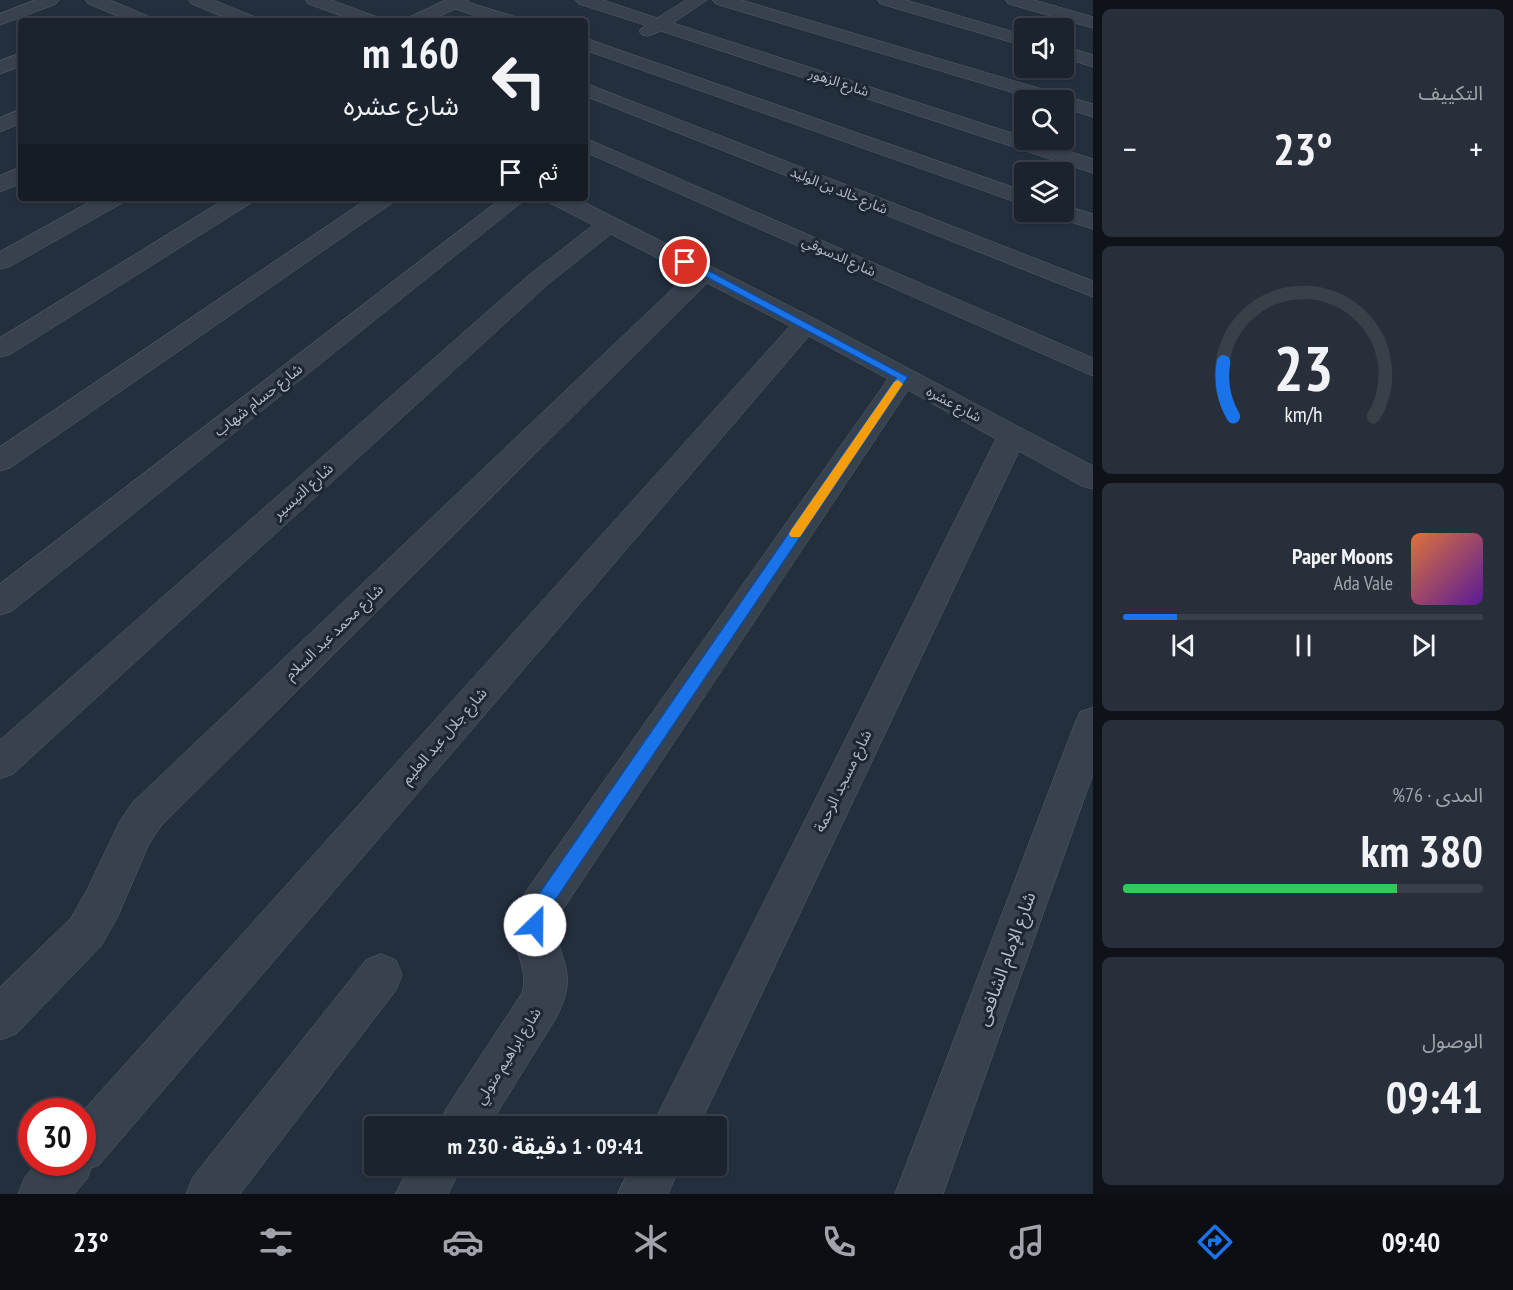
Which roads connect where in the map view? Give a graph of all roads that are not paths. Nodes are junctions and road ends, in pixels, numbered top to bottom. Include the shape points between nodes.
1 (50, 0) edge
2 (95, 0) edge
3 (198, 0) edge
4 (315, 0) edge
5 (585, 0) edge
6 (698, 0) edge
7 (722, 0) edge
8 (886, 0) edge
9 (1015, 0) edge
10 (456, 1) edge
11 (125, 13) junction
12 (113, 18) edge
13 (137, 18) edge
14 (242, 18) edge
15 (363, 18) edge
16 (422, 18) edge
17 (502, 18) edge
18 (0, 20) edge
19 (1093, 23) edge
20 (660, 24) junction
21 (1014, 37) edge
22 (588, 45) edge
23 (612, 53) junction
24 (1074, 55) edge
25 (18, 60) edge
26 (1093, 61) edge
27 (594, 63) dead end
28 (0, 68) edge
29 (588, 90) edge
30 (1024, 90) edge
31 (1074, 105) edge
32 (1093, 111) edge
33 (18, 117) edge
34 (0, 126) edge
35 (588, 145) edge
36 (1093, 166) edge
37 (18, 176) edge
38 (0, 185) edge
39 (1014, 194) edge
40 (109, 201) edge
41 (238, 201) edge
42 (380, 201) edge
43 (512, 201) edge
44 (564, 201) edge
45 (1074, 216) edge
46 (1093, 222) edge
47 (609, 224) junction
48 (0, 262) edge
49 (704, 272) junction
50 (1093, 290) edge
51 (806, 324) junction
52 (0, 349) edge
53 (1093, 368) edge
54 (903, 377) junction
55 (1012, 436) junction
56 (0, 461) edge
57 (1090, 471) edge
58 (0, 602) edge
59 (1093, 723) edge
60 (0, 763) edge
61 (381, 975) dead end
62 (0, 1018) edge
63 (469, 1116) edge
64 (680, 1116) edge
65 (96, 1132) edge
66 (58, 1176) edge
67 (432, 1176) edge
68 (651, 1176) edge
69 (42, 1194) edge
70 (210, 1194) edge
71 (420, 1194) edge
72 (642, 1194) edge
73 (919, 1194) edge

1 - 18 street
2 - 11 street
3 - 14 street
4 - 15 street
5 - 20 street, شارع الزهور
6 - 20 street
7 - 30 street
8 - 21 street
9 - 19 street
10 - 16 street
10 - 17 street
11 - 12 street
11 - 13 street
20 - 23 street
20 - 36 street, شارع الزهور
22 - 23 street
23 - 27 street
23 - 39 street
24 - 26 street
25 - 28 street
29 - 50 street, شارع خالد بن الوليد
31 - 32 street
33 - 34 street
35 - 53 street, شارع الدسوقي
37 - 38 street
40 - 48 street
41 - 52 street
42 - 56 street
43 - 58 street, شارع حسام شهاب
44 - 47 street, شارع عشره
45 - 46 street
47 - 49 street, شارع عشره
47 - 60 street, شارع التيسير via 529,288
49 - 51 street, شارع عشره
49 - 62 street, شارع محمد عبد السلام via 147,814 134,832 86,932
51 - 54 street, شارع عشره
51 - 65 street, شارع جلال عبد العليم
54 - 55 street, شارع عشره
54 - 63 street, شارع ابراهيم متولي via 540,907 535,925 536,944 544,964 546,985 541,1003
55 - 57 street, شارع عشره
55 - 64 street, شارع مسجد الرحمة
59 - 73 street, شارع الإمام الشافعى
61 - 70 street
66 - 69 street
67 - 71 street
68 - 72 street

